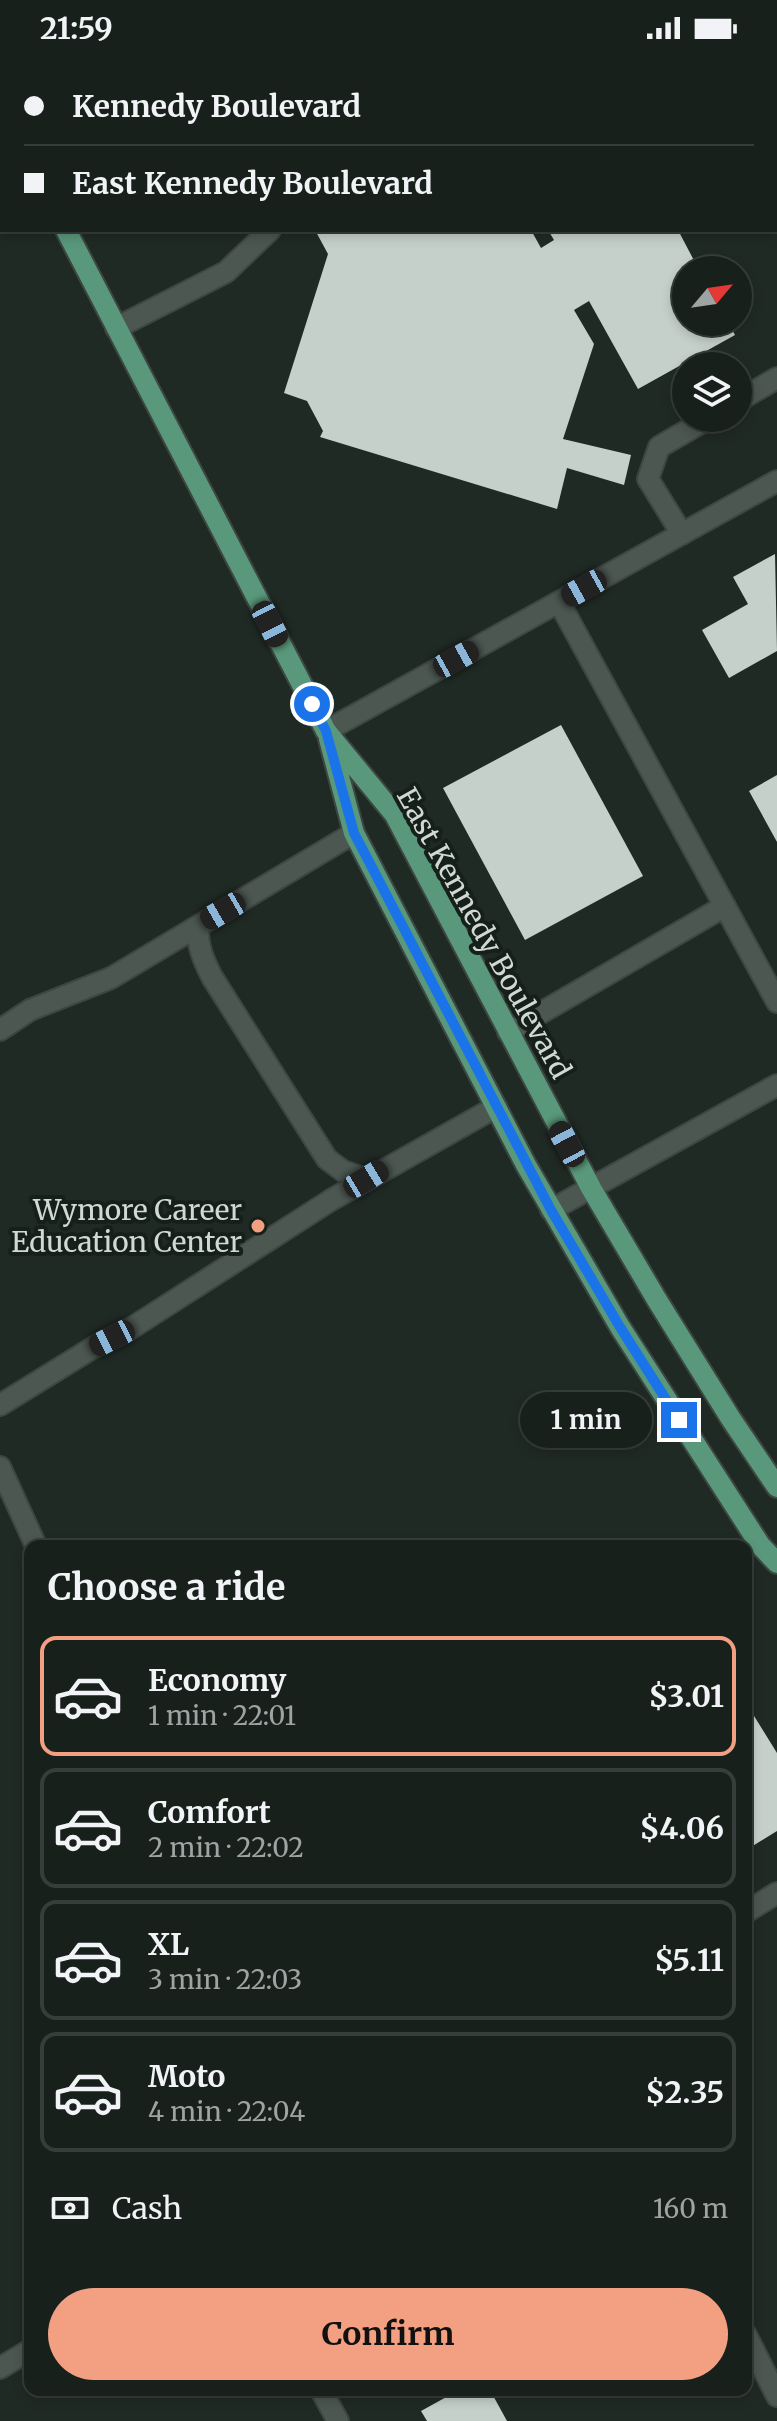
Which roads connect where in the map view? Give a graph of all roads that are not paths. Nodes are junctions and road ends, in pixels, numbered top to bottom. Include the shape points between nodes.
1 (67, 232) edge
2 (268, 232) edge
3 (116, 328) junction
4 (777, 378) edge
5 (752, 393) edge
6 (685, 432) edge
7 (777, 481) edge
8 (682, 534) junction
9 (559, 602) junction
10 (326, 731) junction
11 (354, 833) junction
12 (725, 906) junction
13 (198, 926) junction
14 (777, 1002) edge
15 (0, 1030) edge
16 (508, 1032) junction
17 (777, 1085) edge
18 (496, 1107) junction
19 (366, 1179) junction
20 (591, 1188) junction
21 (551, 1210) junction
22 (0, 1405) edge
23 (0, 1467) edge
24 (777, 1487) edge
25 (33, 1540) edge
26 (777, 1563) edge
27 (777, 1893) edge
28 (752, 1908) edge
29 (752, 2347) edge
30 (24, 2354) edge
31 (0, 2368) edge
32 (324, 2396) edge
33 (777, 2396) edge
34 (338, 2421) edge

1 - 3 main road, East Kennedy Boulevard
2 - 3 street via 226,272
3 - 10 main road, East Kennedy Boulevard
4 - 5 street
6 - 8 street via 659,447 648,479
7 - 8 street
8 - 9 street
9 - 10 street
9 - 12 street
10 - 11 main road
10 - 16 main road, East Kennedy Boulevard via 395,815
11 - 13 street
11 - 18 main road
12 - 14 street
12 - 16 street
13 - 15 street via 111,978 30,1010
13 - 19 street via 201,954 212,977 327,1159
16 - 20 main road, East Kennedy Boulevard
17 - 20 street
18 - 19 street
18 - 21 main road
19 - 22 street
20 - 21 street
20 - 24 main road, East Kennedy Boulevard
21 - 26 main road via 693,1443
23 - 25 street
27 - 28 street
29 - 33 street
30 - 31 street
32 - 34 street

